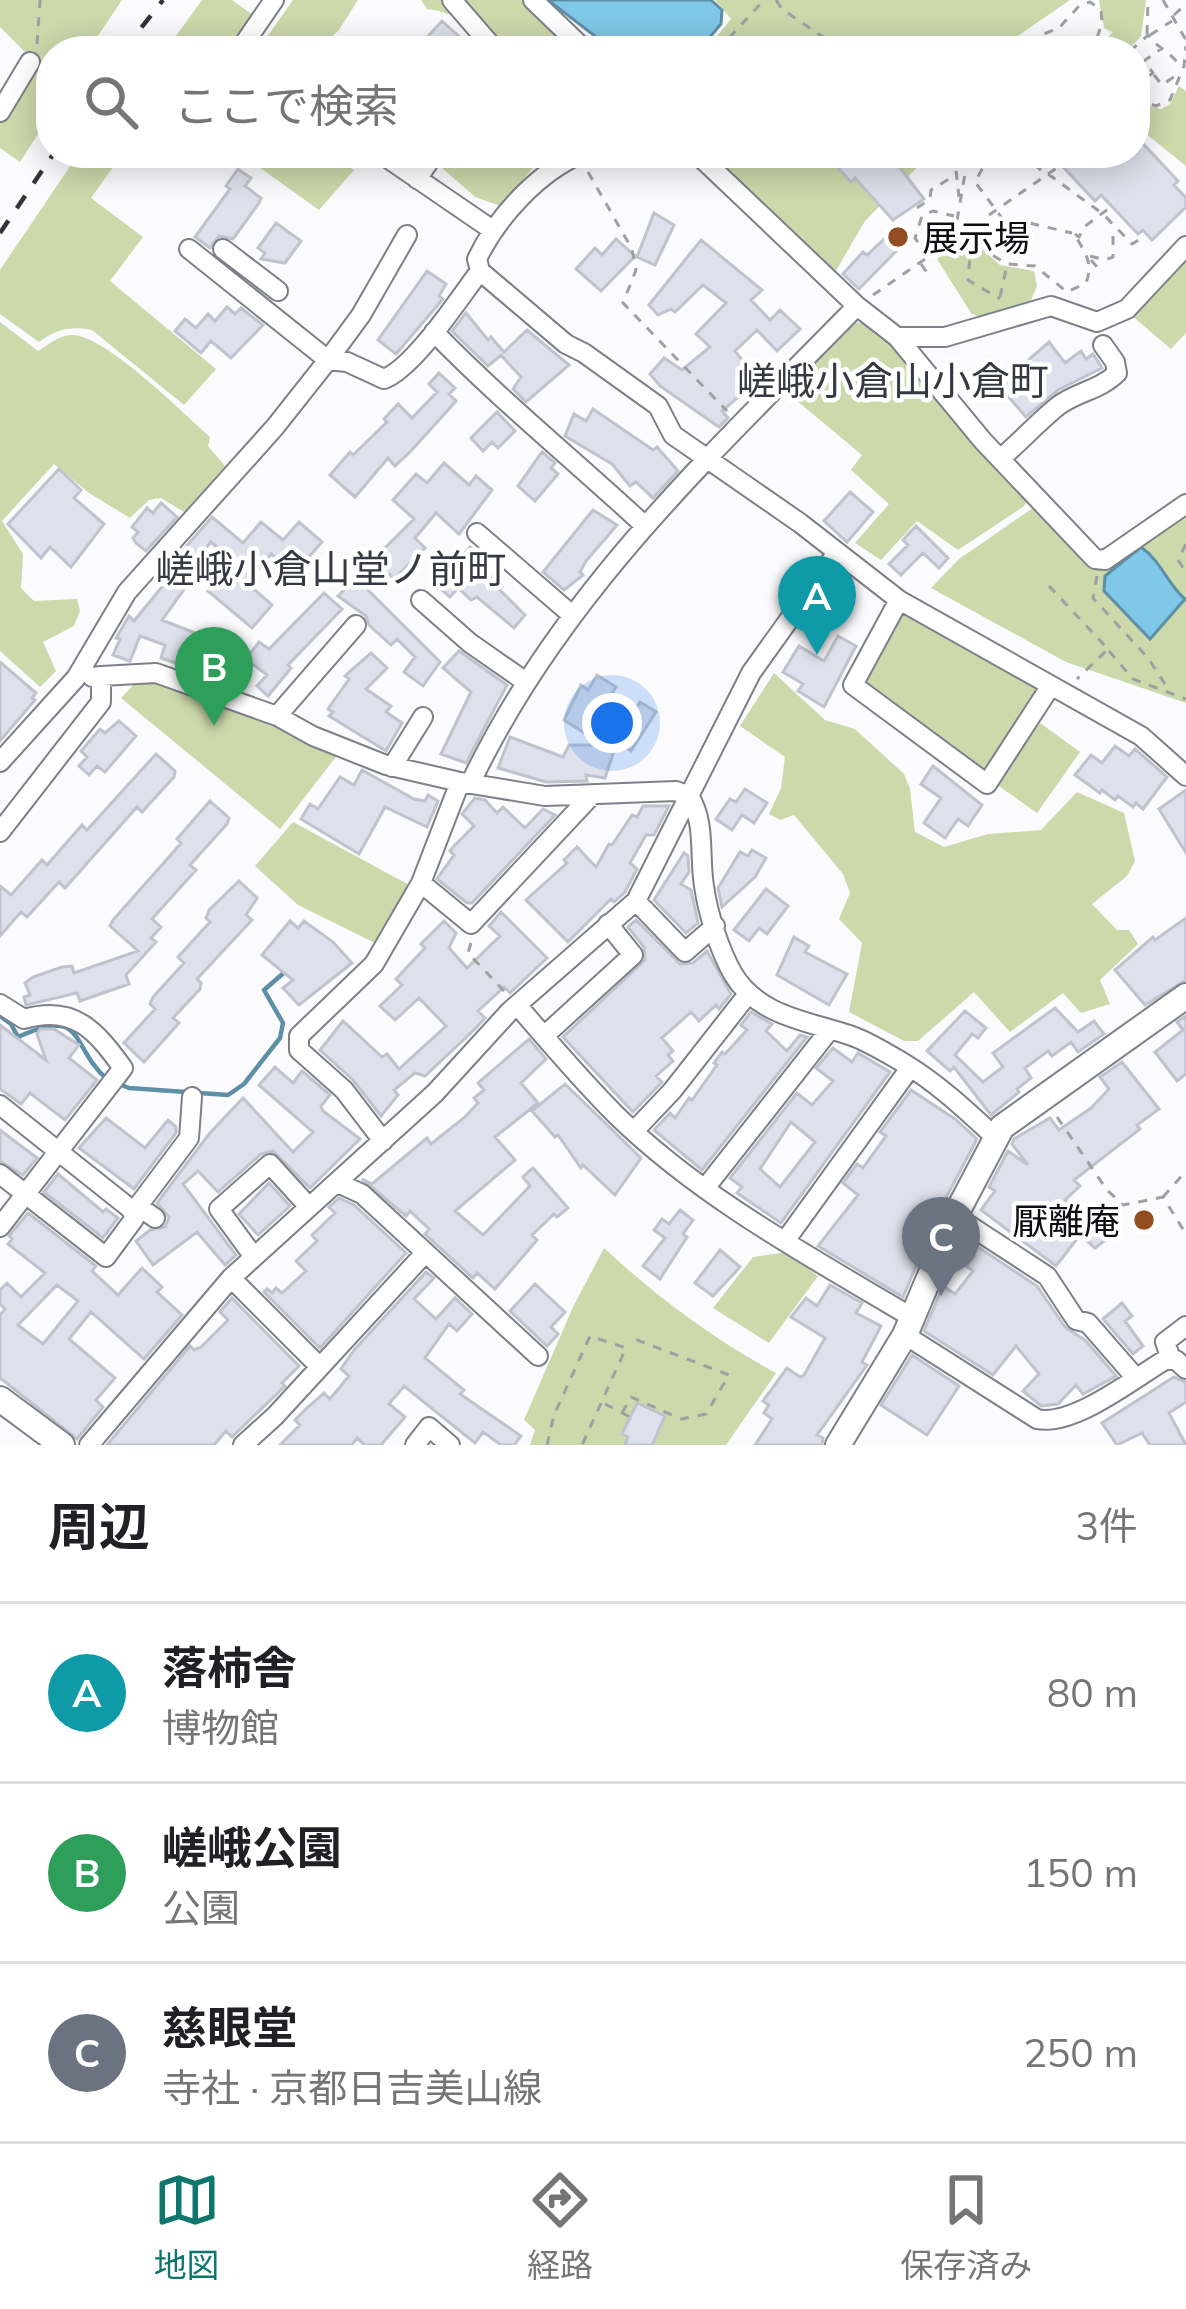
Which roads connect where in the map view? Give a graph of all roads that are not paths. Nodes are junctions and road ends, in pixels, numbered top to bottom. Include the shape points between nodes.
1 (274, 0) edge
2 (452, 0) edge
3 (533, 0) edge
4 (249, 36) edge
5 (483, 36) edge
6 (570, 36) edge
7 (30, 62) road end
8 (0, 112) edge
9 (401, 168) edge
10 (425, 168) edge
11 (555, 168) edge
12 (712, 168) edge
13 (417, 179) junction
14 (491, 229) junction
15 (407, 235) dead end
16 (1186, 246) edge
17 (189, 249) dead end
18 (223, 249) dead end
19 (480, 271) junction
20 (278, 291) dead end
21 (864, 301) junction
22 (1097, 322) junction
23 (434, 332) junction
24 (897, 338) junction
25 (1103, 345) dead end
26 (328, 360) junction
27 (1125, 369) dead end
28 (709, 457) junction
29 (1000, 459) junction
30 (1186, 504) edge
31 (644, 525) junction
32 (477, 533) dead end
33 (836, 554) junction
34 (421, 600) dead end
35 (899, 600) junction
36 (572, 615) junction
37 (356, 625) dead end
38 (101, 676) junction
39 (73, 677) junction
40 (526, 682) junction
41 (1056, 690) junction
42 (277, 716) junction
43 (423, 717) dead end
44 (0, 763) edge
45 (392, 766) junction
46 (1186, 776) edge
47 (465, 782) junction
48 (689, 796) junction
49 (590, 797) junction
50 (0, 832) edge
51 (421, 884) junction
52 (636, 901) junction
53 (608, 924) junction
54 (715, 926) junction
55 (748, 994) junction
56 (1186, 996) edge
57 (0, 1004) edge
58 (517, 1005) junction
59 (828, 1032) junction
60 (544, 1036) junction
61 (910, 1068) junction
62 (192, 1096) dead end
63 (0, 1105) edge
64 (634, 1131) junction
65 (995, 1137) junction
66 (383, 1141) junction
67 (59, 1153) junction
68 (0, 1174) edge
69 (338, 1183) junction
70 (706, 1187) junction
71 (26, 1194) junction
72 (309, 1207) junction
73 (135, 1208) junction
74 (955, 1216) junction
75 (155, 1218) dead end
76 (0, 1227) edge
77 (785, 1240) junction
78 (425, 1253) junction
79 (254, 1257) junction
80 (231, 1277) junction
81 (909, 1326) junction
82 (1186, 1326) edge
83 (538, 1356) dead end
84 (1178, 1364) edge
85 (320, 1367) junction
86 (1135, 1377) junction
87 (0, 1399) edge
88 (62, 1445) edge
89 (89, 1445) edge
90 (243, 1445) edge
91 (415, 1445) edge
92 (450, 1445) edge
93 (838, 1445) edge

1 - 4 street
2 - 5 street
3 - 6 street
7 - 8 street
9 - 13 street
10 - 13 street
11 - 14 street
12 - 21 street
13 - 14 street
14 - 19 street
15 - 26 street
16 - 22 street via 1127,309
17 - 26 street
18 - 20 street
19 - 23 street
19 - 28 street via 566,344 658,406 673,435
21 - 24 street
21 - 28 street
22 - 24 street via 1052,306 945,338
22 - 27 street
23 - 26 street via 385,379
23 - 31 street
24 - 29 street
25 - 29 street via 1117,373 1053,409
26 - 39 street via 127,592
28 - 31 street
28 - 33 street
29 - 30 street via 1100,560
31 - 36 street
32 - 36 street
33 - 35 street
33 - 48 street via 751,673
34 - 40 street
35 - 41 street
35 - 41 street via 853,686 987,784
36 - 40 street
37 - 42 street
38 - 39 street
38 - 42 street via 156,673
38 - 50 street via 101,702
39 - 44 street
40 - 47 street
41 - 46 street via 1142,736
42 - 45 street
43 - 45 street
45 - 47 street
47 - 49 street
47 - 51 street
48 - 49 street via 676,790
48 - 52 street
48 - 54 street
49 - 51 street via 471,924
51 - 66 street via 374,964 299,1036 299,1050
52 - 53 street
52 - 54 street via 685,952
53 - 58 street
53 - 60 street via 634,956
54 - 55 street
55 - 59 street
55 - 64 street
56 - 65 main road
57 - 67 street via 24,1019 71,1017 123,1068
58 - 60 street
58 - 66 street
59 - 61 street
59 - 70 street
60 - 64 street
61 - 65 street
61 - 77 street
62 - 73 street via 189,1138
63 - 67 street
64 - 70 street
65 - 74 main road
66 - 69 street
67 - 71 street
67 - 73 street
68 - 71 street
69 - 72 street
69 - 78 street via 362,1193
70 - 77 street
71 - 73 street via 106,1257
71 - 76 street
72 - 79 street
72 - 79 street via 270,1164 219,1209
73 - 75 street
74 - 81 main road
74 - 86 street via 1048,1276 1076,1320 1088,1323
77 - 81 street
78 - 83 street
78 - 85 street
79 - 80 street
80 - 85 street
80 - 89 street
81 - 86 street via 1037,1419 1070,1416
81 - 93 main road
82 - 84 street via 1165,1342
84 - 86 street
85 - 90 street
87 - 88 main road
91 - 92 street via 429,1427

